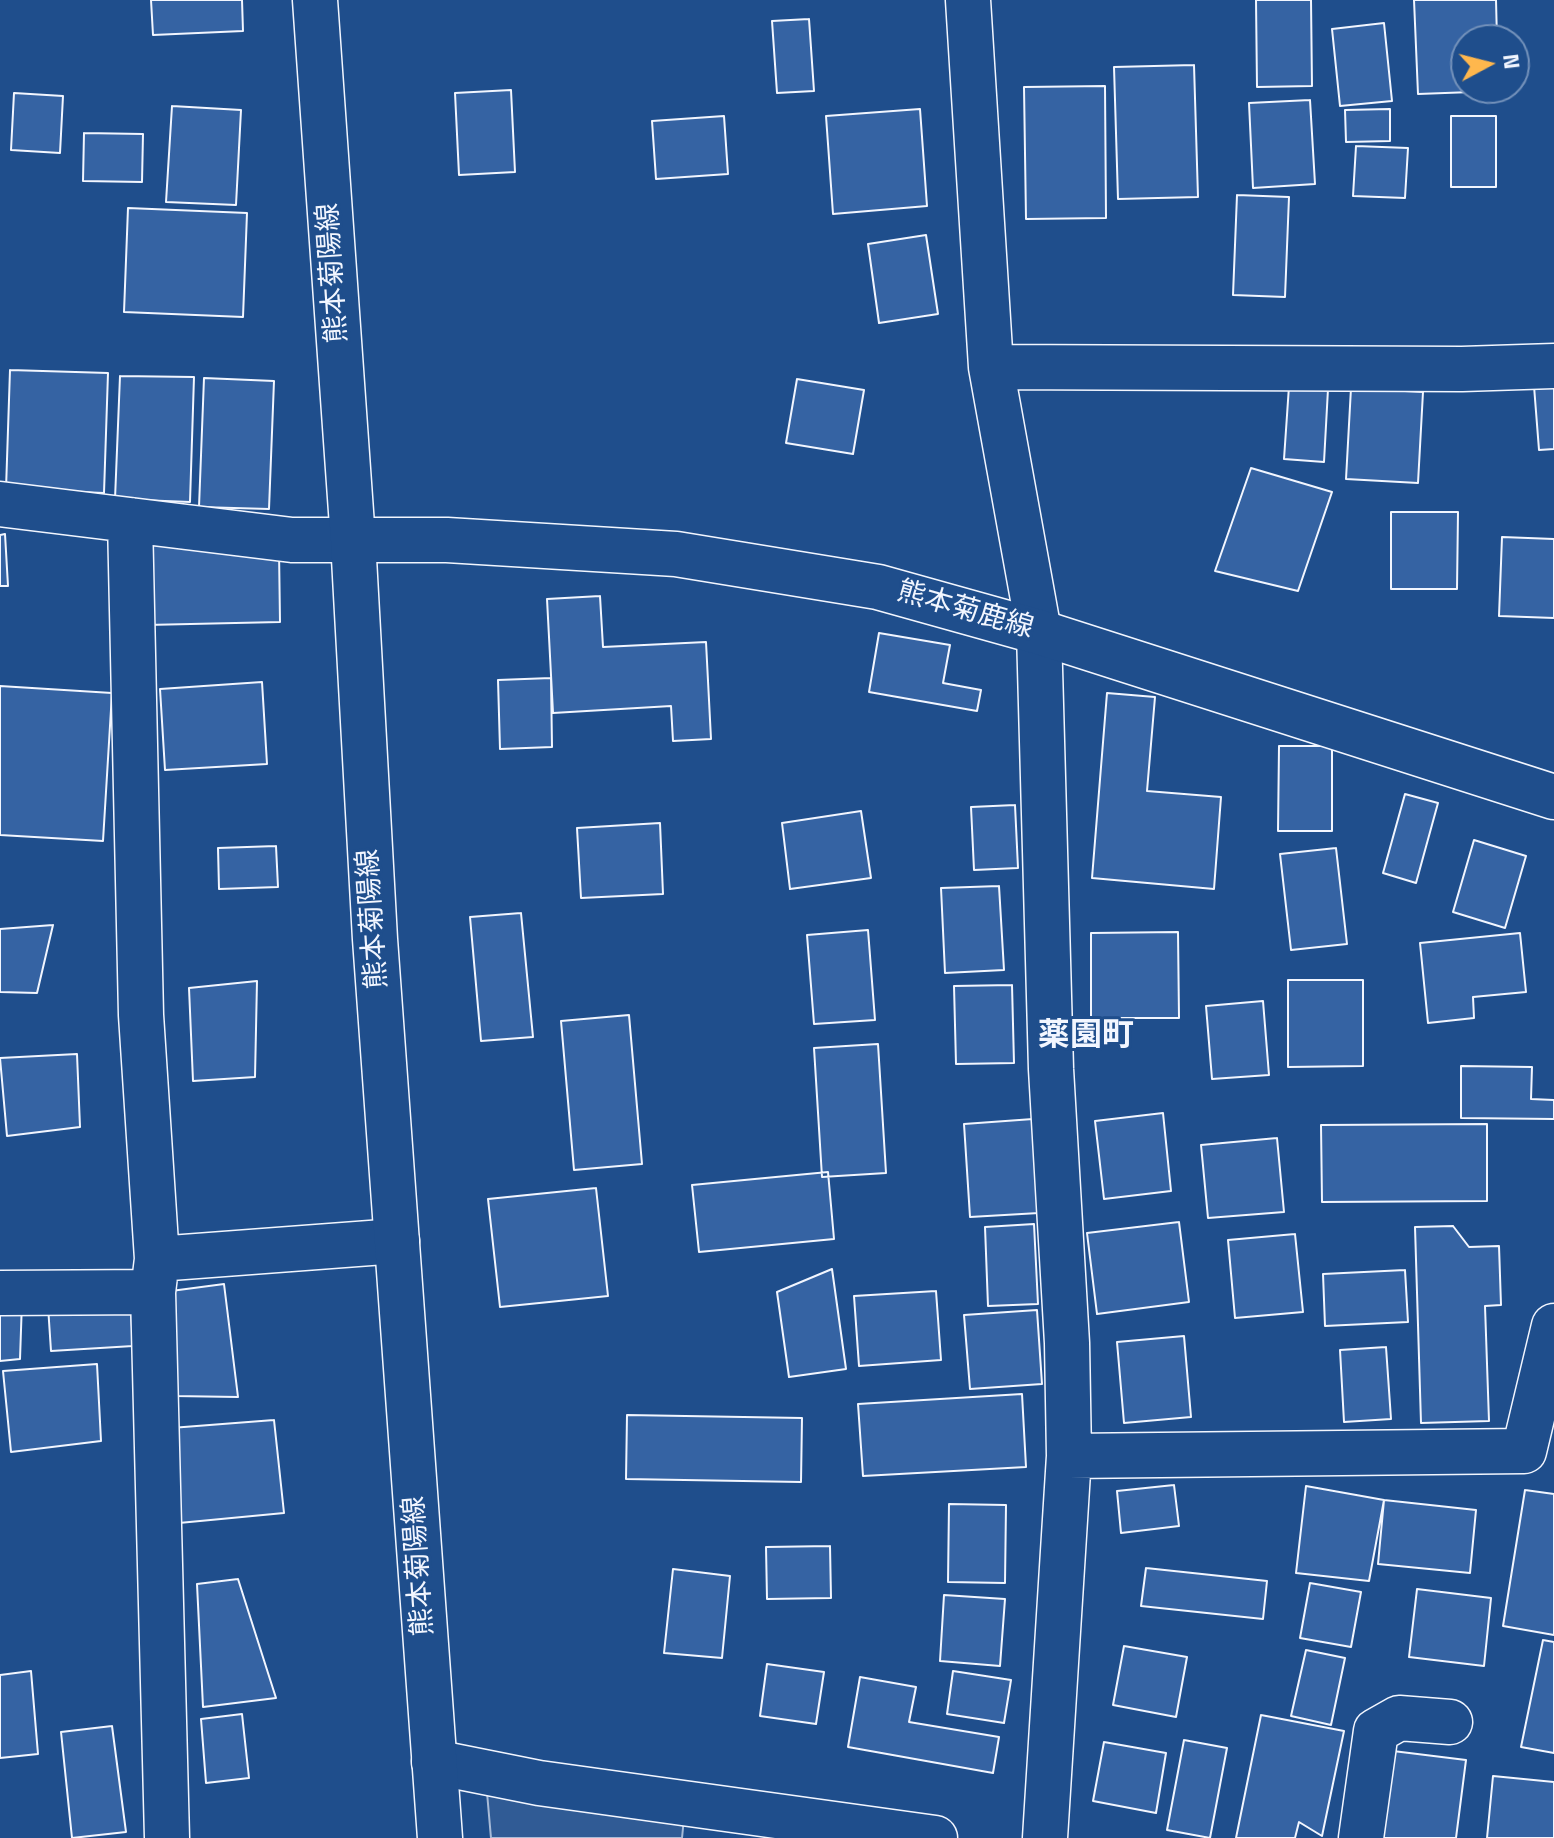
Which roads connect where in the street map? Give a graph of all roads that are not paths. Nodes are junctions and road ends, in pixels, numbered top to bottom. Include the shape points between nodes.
1 (315, 0) edge
2 (968, 0) edge
3 (1554, 366) edge
4 (991, 367) junction
5 (0, 504) edge
6 (130, 520) junction
7 (353, 540) junction
8 (1039, 632) junction
9 (1554, 797) edge
10 (397, 1241) junction
11 (155, 1276) junction
12 (0, 1293) edge
13 (1554, 1326) edge
14 (1069, 1456) junction
15 (1450, 1722) dead end
16 (434, 1762) junction
17 (167, 1838) edge
18 (440, 1838) edge
19 (935, 1838) edge
20 (1045, 1838) edge
21 (1361, 1838) edge

1 - 7 street, 熊本菊陽線
2 - 4 street
3 - 4 street
4 - 8 street
5 - 6 street, 熊本菊鹿線
6 - 7 street, 熊本菊鹿線 via 292,540
6 - 11 street via 141,1015
7 - 8 street, 熊本菊鹿線 via 447,540 676,554 878,587
7 - 10 street, 熊本菊陽線
8 - 9 street, 熊本菊鹿線
8 - 14 street
10 - 11 street
10 - 16 street, 熊本菊陽線
11 - 12 street
11 - 17 street
13 - 14 street via 1524,1451
14 - 20 street
15 - 21 street via 1399,1718 1376,1731
16 - 18 street, 熊本菊陽線
16 - 19 street via 539,1783

